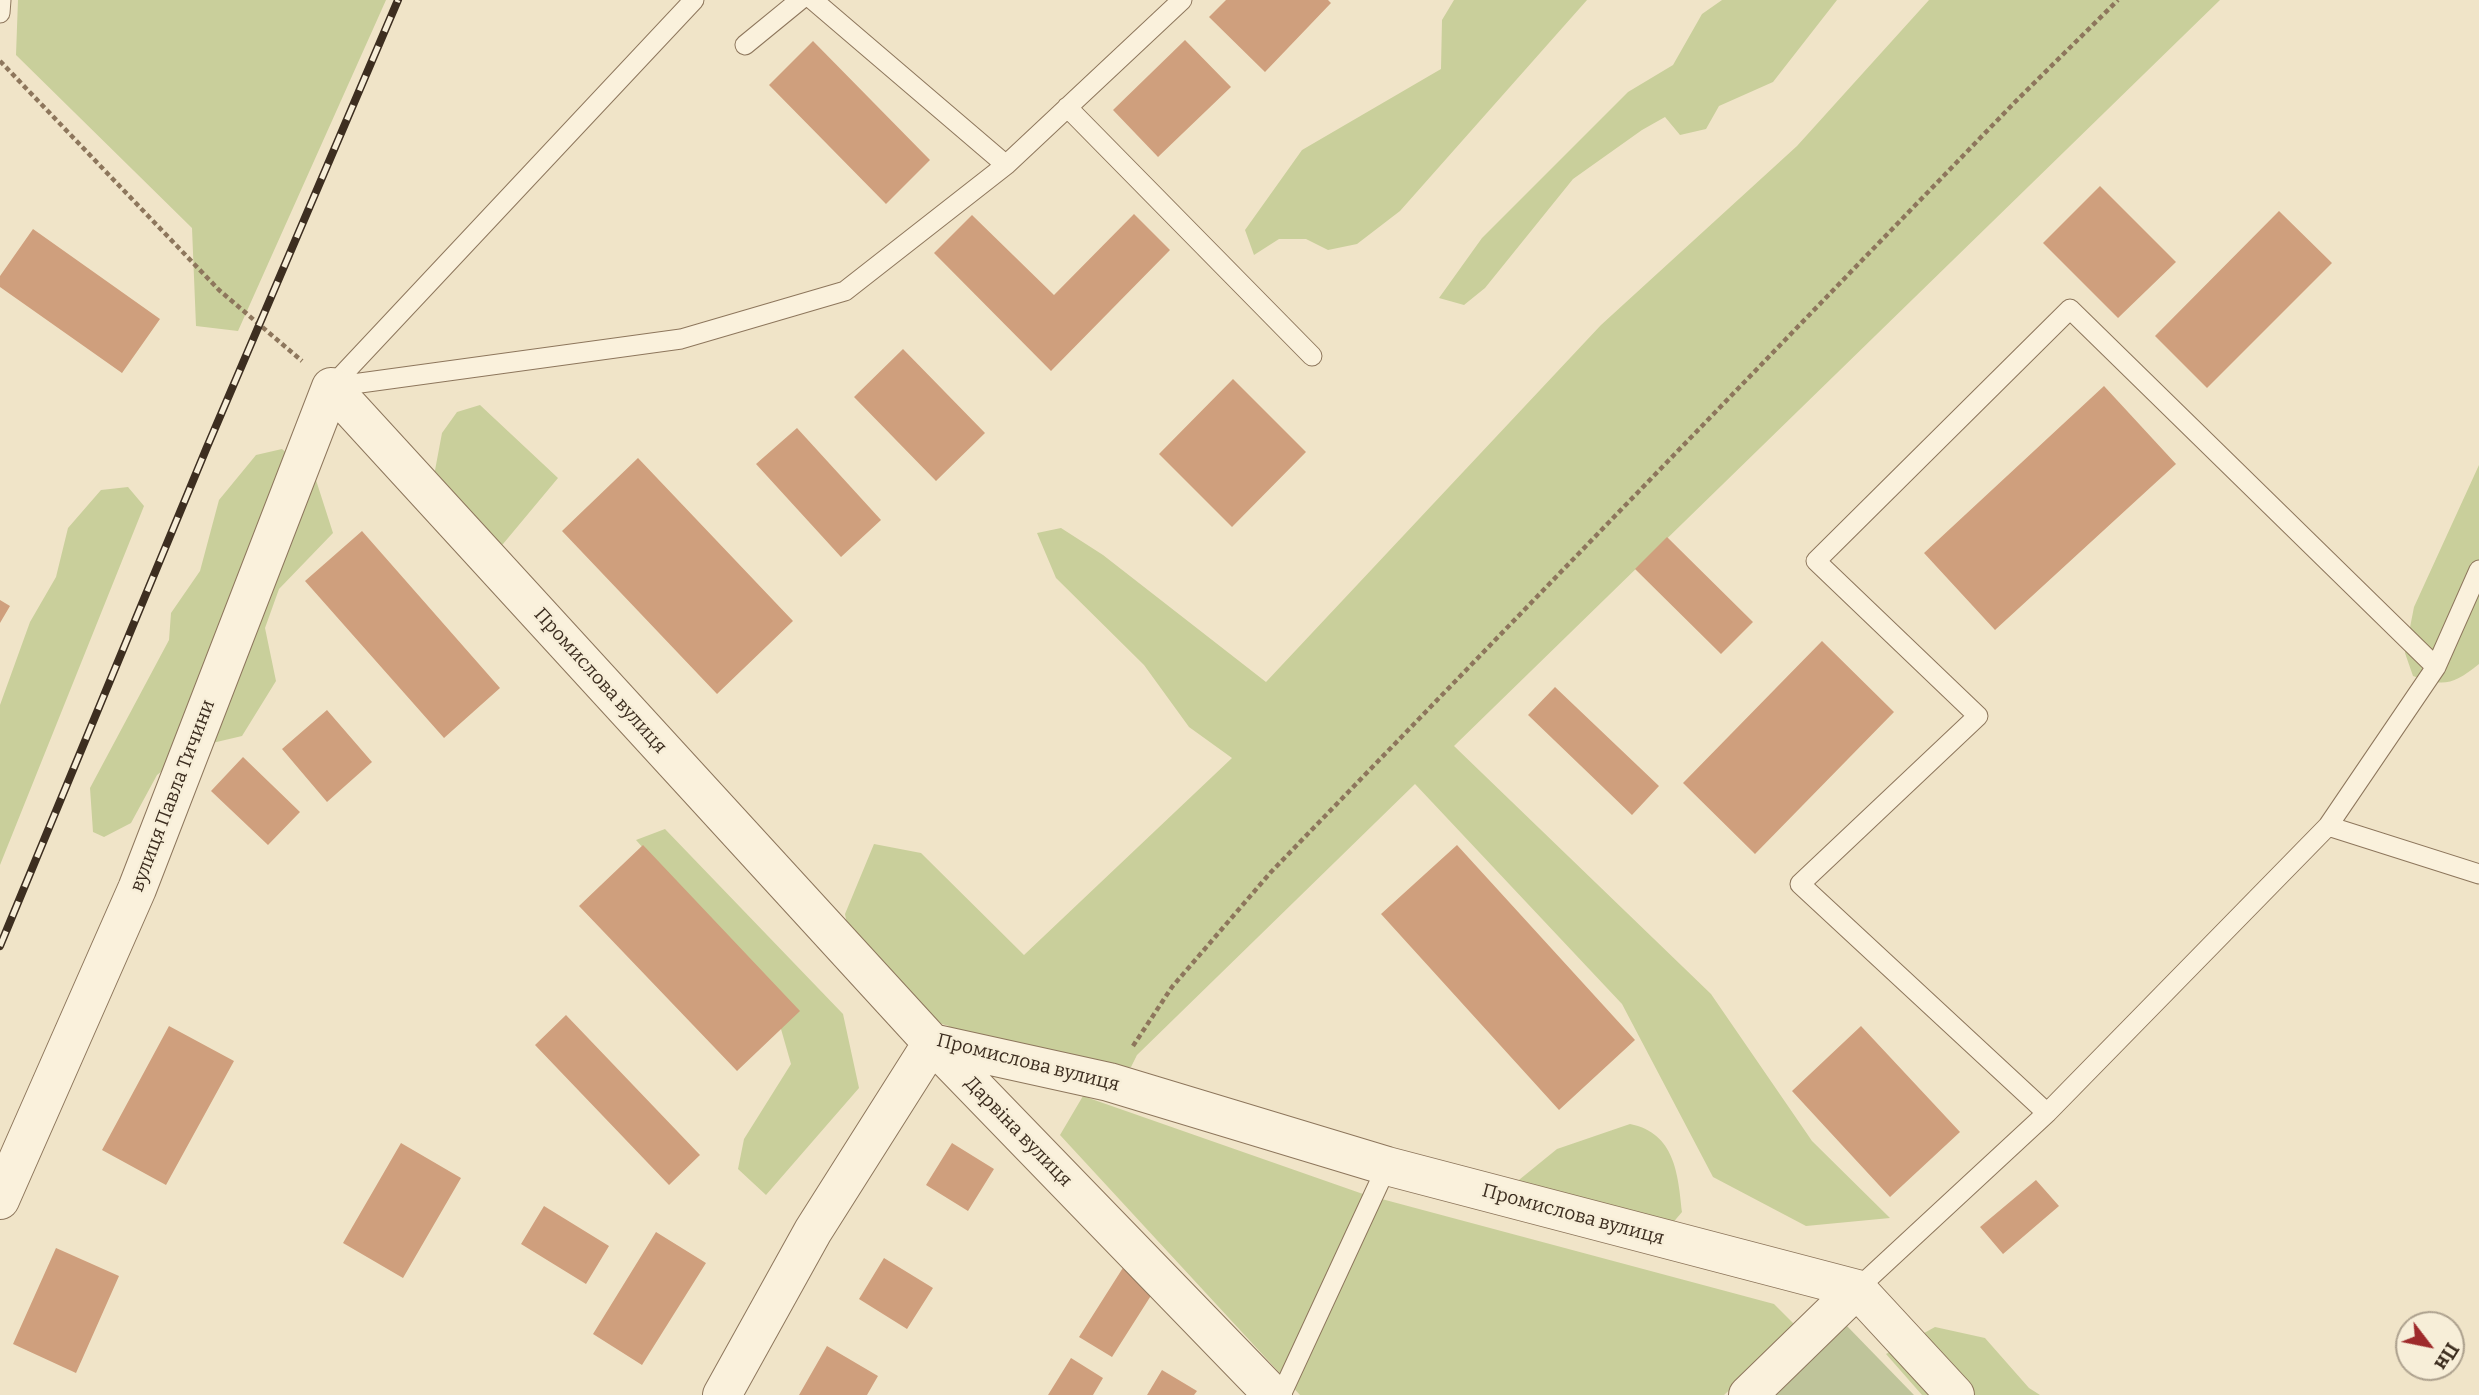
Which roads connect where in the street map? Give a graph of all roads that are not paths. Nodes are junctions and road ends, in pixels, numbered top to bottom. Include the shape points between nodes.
1 (1, 0) edge
2 (694, 0) edge
3 (800, 0) edge
4 (813, 0) edge
5 (1182, 0) edge
6 (0, 13) edge
7 (745, 45) dead end
8 (1067, 107) junction
9 (1006, 165) junction
10 (1312, 356) dead end
11 (331, 387) junction
12 (2479, 570) edge
13 (2436, 667) junction
14 (2328, 826) junction
15 (2479, 874) edge
16 (932, 1042) junction
17 (2047, 1113) junction
18 (1387, 1166) junction
19 (0, 1200) edge
20 (1857, 1289) junction
21 (722, 1395) edge
22 (1272, 1395) edge
23 (1281, 1395) edge
24 (1748, 1395) edge
25 (1955, 1395) edge

1 - 6 lane
2 - 11 lane
3 - 7 lane
4 - 9 lane
5 - 8 lane
8 - 9 lane
8 - 10 lane
9 - 11 lane via 845,291 681,339
11 - 16 street, Промислова вулиця
11 - 19 street, вулиця Павла Тичини via 137,889
12 - 13 lane
13 - 14 lane
13 - 17 lane via 2070,309 1816,561 1978,716 1800,884
14 - 15 lane
14 - 17 lane
16 - 18 street, Промислова вулиця via 1109,1082
16 - 21 street via 813,1231
16 - 22 street, Дарвіна вулиця
17 - 20 lane
18 - 20 street, Промислова вулиця
18 - 23 lane
20 - 24 street
20 - 25 street

